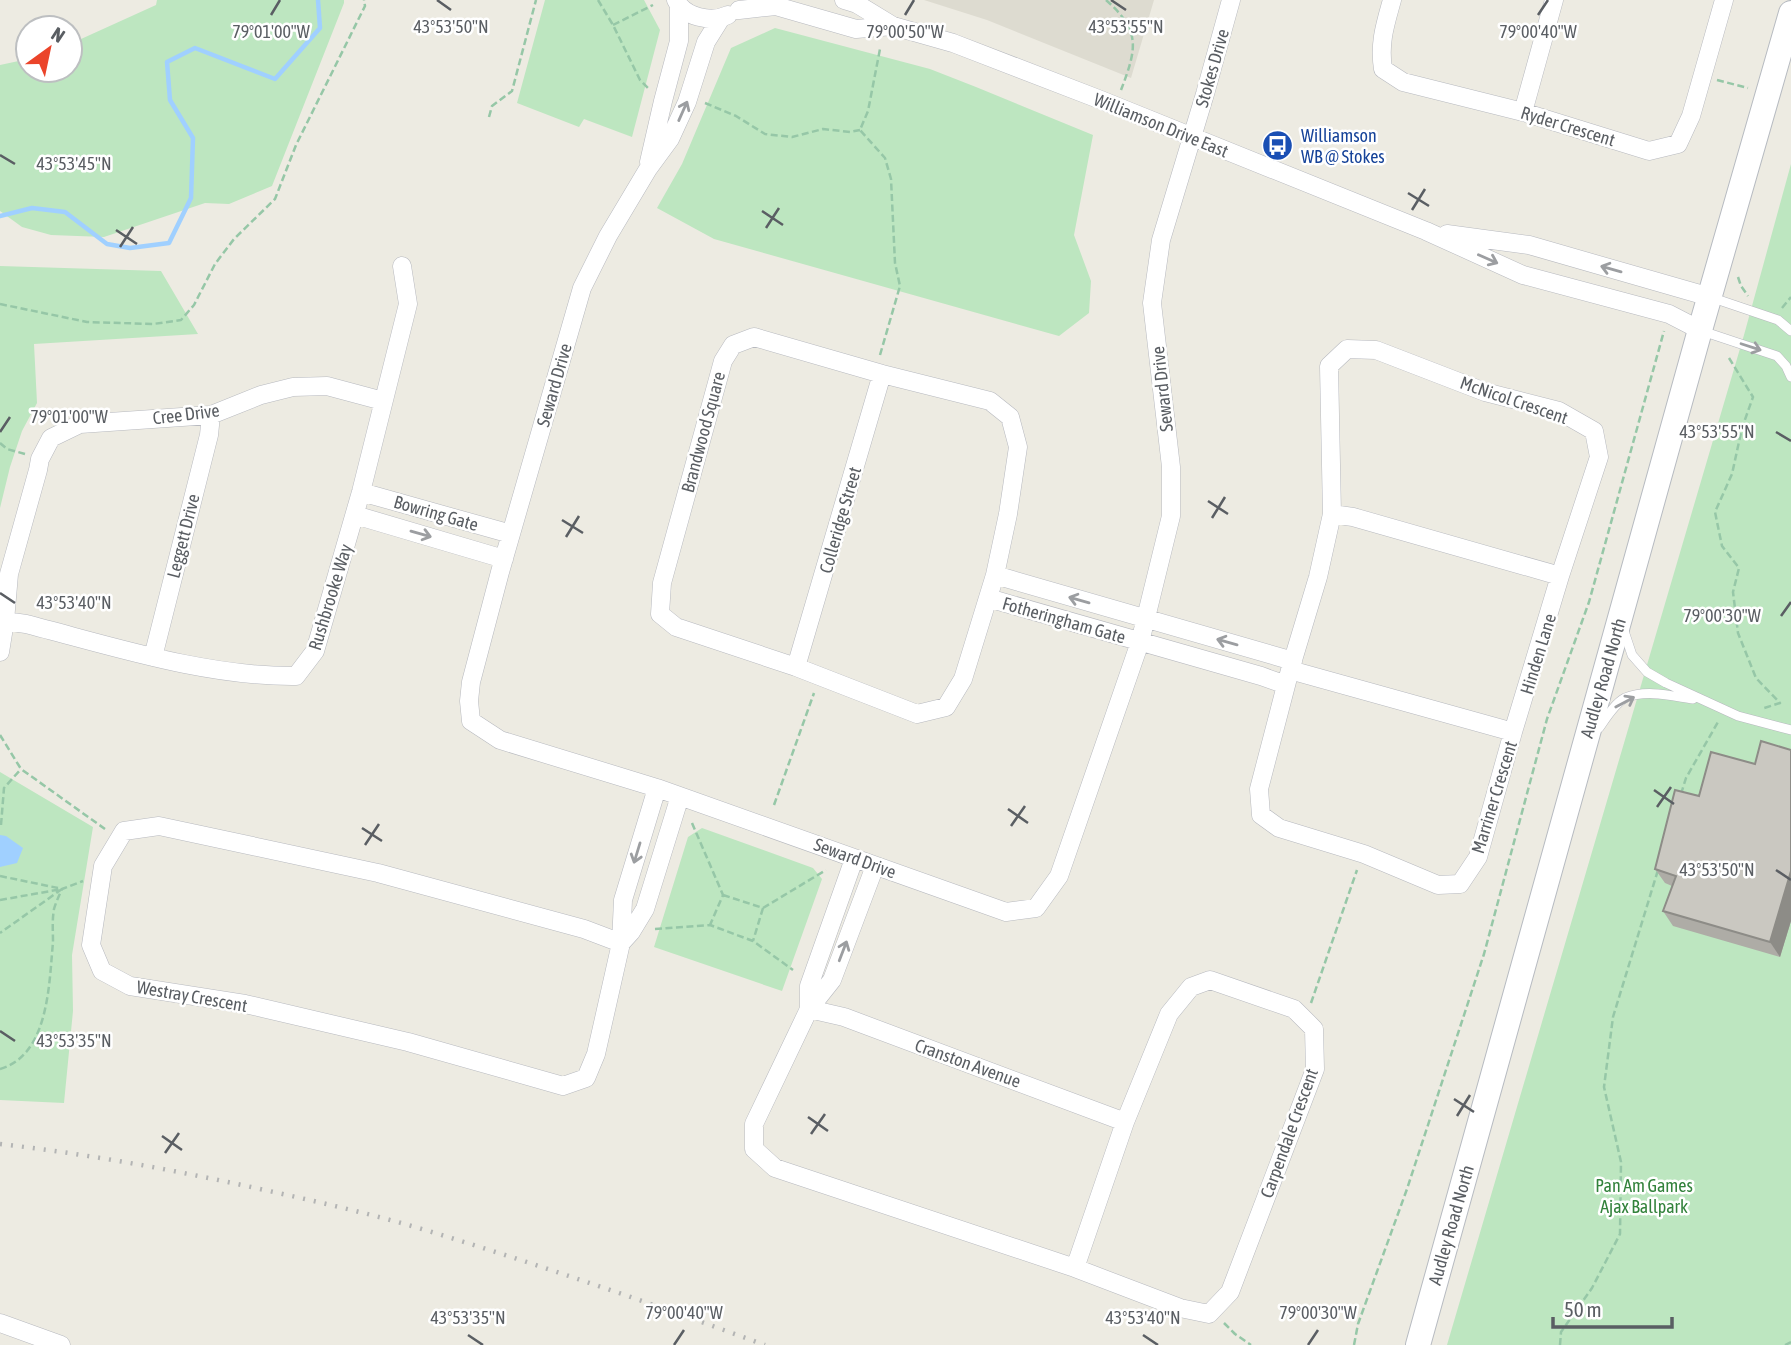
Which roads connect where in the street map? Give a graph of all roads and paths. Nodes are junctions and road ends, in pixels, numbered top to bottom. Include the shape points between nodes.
1 (364, 0) edge
2 (536, 0) edge
3 (598, 0) edge
4 (844, 0) edge
5 (1106, 0) edge
6 (1231, 0) edge
7 (1392, 0) edge
8 (1554, 0) edge
9 (1724, 0) edge
10 (677, 3) edge
11 (653, 5) dead end
12 (743, 5) edge
13 (1791, 12) edge
14 (721, 19) junction
15 (613, 25) junction
16 (894, 26) junction
17 (880, 49) dead end
18 (1702, 76) junction
19 (650, 90) dead end
20 (1768, 94) junction
21 (703, 102) dead end
22 (1115, 106) junction
23 (1523, 112) junction
24 (489, 117) dead end
25 (860, 130) junction
26 (1192, 137) junction
27 (648, 169) junction
28 (1426, 232) junction
29 (402, 266) dead end
30 (1738, 277) dead end
31 (1710, 297) junction
32 (1791, 297) edge
33 (1758, 300) dead end
34 (0, 304) edge
35 (1791, 313) edge
36 (1669, 314) junction
37 (1700, 330) junction
38 (1791, 331) edge
39 (1729, 358) dead end
40 (878, 373) junction
41 (1791, 377) edge
42 (383, 401) junction
43 (211, 415) junction
44 (0, 443) edge
45 (40, 459) junction
46 (362, 492) junction
47 (1332, 514) junction
48 (355, 515) junction
49 (511, 534) junction
50 (504, 559) junction
51 (995, 575) junction
52 (1560, 576) junction
53 (988, 598) junction
54 (1145, 619) junction
55 (1620, 620) junction
56 (5, 621) junction
57 (1140, 642) junction
58 (0, 652) edge
59 (153, 657) junction
60 (796, 667) junction
61 (1290, 672) junction
62 (820, 677) junction
63 (1701, 701) junction
64 (1738, 716) junction
65 (1791, 730) edge
66 (1513, 732) junction
67 (0, 736) edge
68 (1583, 753) junction
69 (21, 769) junction
70 (657, 788) junction
71 (680, 796) junction
72 (1678, 803) edge
73 (774, 805) dead end
74 (692, 823) dead end
75 (1, 825) edge
76 (119, 839) junction
77 (1363, 854) junction
78 (854, 859) junction
79 (875, 866) junction
80 (1659, 867) edge
81 (826, 870) dead end
82 (0, 876) edge
83 (101, 880) junction
84 (62, 889) junction
85 (723, 895) junction
86 (0, 900) edge
87 (763, 908) junction
88 (710, 925) junction
89 (655, 929) dead end
90 (0, 933) edge
91 (753, 941) junction
92 (621, 943) junction
93 (793, 970) dead end
94 (809, 1009) junction
95 (1305, 1020) junction
96 (0, 1069) edge
97 (1125, 1122) junction
98 (1075, 1268) junction
99 (1212, 1311) junction
100 (0, 1323) edge
101 (1791, 1342) edge
102 (61, 1345) edge
103 (1251, 1345) edge
104 (1354, 1345) edge
105 (1418, 1345) edge
106 (1560, 1345) edge
107 (1785, 1345) edge

1 - 34 path via 275,200 234,239 181,320 87,322
2 - 24 path via 512,91 492,106
3 - 15 path
4 - 16 street, Williamson Drive East
5 - 22 path via 1124,17 1133,40
6 - 26 street, Stokes Drive
7 - 23 street, Ryder Crescent via 1382,35 1383,69 1403,82
8 - 23 street
9 - 18 street, Ryder Crescent
10 - 14 street via 698,18
10 - 27 street, Seward Drive via 679,41
11 - 15 path
12 - 14 street
12 - 16 street, Williamson Drive East via 776,6 856,29
13 - 20 street, Audley Road North
27 -> 14 street, Seward Drive via 670,139 706,42
15 - 19 path via 640,80
16 - 22 street, Williamson Drive East via 953,43
17 - 25 path
18 - 20 path
18 - 23 street, Ryder Crescent via 1678,144 1649,152
20 - 31 street, Audley Road North
21 - 25 path via 765,134 792,137 823,128
22 - 26 street, Williamson Drive East
25 - 40 path via 885,158 891,179 900,286
26 - 28 street, Williamson Drive East
26 - 54 street, Seward Drive via 1161,240 1152,303 1171,467 1171,516
27 - 49 street, Seward Drive via 582,288
31 -> 28 street, Williamson Drive East via 1529,245
28 -> 36 street, Williamson Drive East via 1523,275
29 - 42 street, Rushbrooke Way via 408,304
30 - 33 path via 1747,295
31 - 37 street, Audley Road North
31 - 38 lane via 1778,320
32 - 35 path via 1780,309
36 - 37 street, Williamson Drive East
36 - 104 path via 1589,603 1547,719 1483,954
37 -> 41 lane via 1777,356
37 - 55 street, Audley Road North
39 - 64 path via 1753,397 1715,512 1722,546 1739,568 1733,592 1738,633 1756,678 1780,703
40 - 51 street, Brandwood Square via 990,401 1010,418 1017,447
40 - 60 street, Colleridge Street via 876,396
40 - 60 street, Brandwood Square via 754,337 733,345 723,361 662,583 660,614 676,627
42 - 43 street, Cree Drive via 327,386 293,387
42 - 46 street, Rushbrooke Way
43 - 45 street, Cree Drive via 80,424 51,438
43 - 59 street, Leggett Drive
44 - 45 path
45 - 56 street, Cree Drive via 9,574
46 - 48 street, Rushbrooke Way
46 - 49 street, Bowring Gate
47 - 52 street
47 - 52 street, McNicol Crescent via 1329,366 1347,349 1376,350 1485,391 1559,411 1594,431 1599,457
47 - 61 street, McNicol Crescent
48 -> 50 street, Bowring Gate
48 - 59 street, Rushbrooke Way via 315,652 296,676 268,677
49 - 50 street, Seward Drive
50 - 70 street, Seward Drive via 471,682 471,721 500,740
51 - 53 street, Brandwood Square
54 -> 51 street, Fotheringham Gate
52 - 66 street, Hinden Lane
53 - 57 street, Fotheringham Gate
53 - 62 street, Brandwood Square via 963,679 946,707 917,714
54 - 57 street, Seward Drive
61 -> 54 street, Marriner Crescent
55 - 63 lane via 1632,655 1647,672
55 - 68 street, Audley Road North
56 - 58 street, Cree Drive
56 - 59 street, Rushbrooke Way
57 - 61 street, Marriner Crescent via 1261,676
57 - 79 street, Seward Drive via 1059,876 1035,908 1006,912
60 - 62 street, Brandwood Square
61 - 66 street, Marriner Crescent
61 - 77 street, Marriner Crescent via 1259,789 1261,815 1279,828
62 - 73 path
63 - 64 lane
68 -> 63 lane via 1609,713 1625,699 1649,693
64 - 65 lane
64 - 72 path via 1717,722 1686,778
66 - 77 street, Marriner Crescent via 1478,857 1460,884 1438,885
67 - 69 path
68 - 105 street, Audley Road North
69 - 75 path via 4,788
69 - 76 path
70 - 71 street, Seward Drive
70 -> 92 street, Westray Crescent via 623,900
71 - 78 street, Seward Drive
71 - 92 street, Westray Crescent via 645,909
74 - 85 path
76 - 83 street, Westray Crescent via 103,866
76 - 92 street via 124,831 159,826 378,873
77 - 95 path
78 - 79 street, Seward Drive
78 - 94 street via 809,986
94 -> 79 street via 832,980
80 - 106 path via 1613,1017 1604,1087 1621,1162 1620,1234 1592,1288 1561,1332
81 - 87 path
82 - 84 path
83 - 84 path
83 - 92 street, Westray Crescent via 91,945 103,971 130,986 245,1004 354,1029 563,1086 586,1078 596,1054
84 - 86 path
84 - 90 path
84 - 96 path via 54,911 44,1013 26,1054
85 - 87 path
85 - 88 path
87 - 91 path
88 - 89 path
88 - 91 path
91 - 93 path
94 - 97 street, Cranston Avenue via 844,1017
94 - 98 street via 754,1124 754,1149 775,1168
95 - 97 street via 1294,1009 1210,980 1191,987 1169,1014
95 - 99 street, Carpendale Crescent via 1314,1029 1315,1069 1230,1292
97 - 98 street
98 - 99 street via 1180,1308
99 - 103 path
100 - 102 street
101 - 107 path

